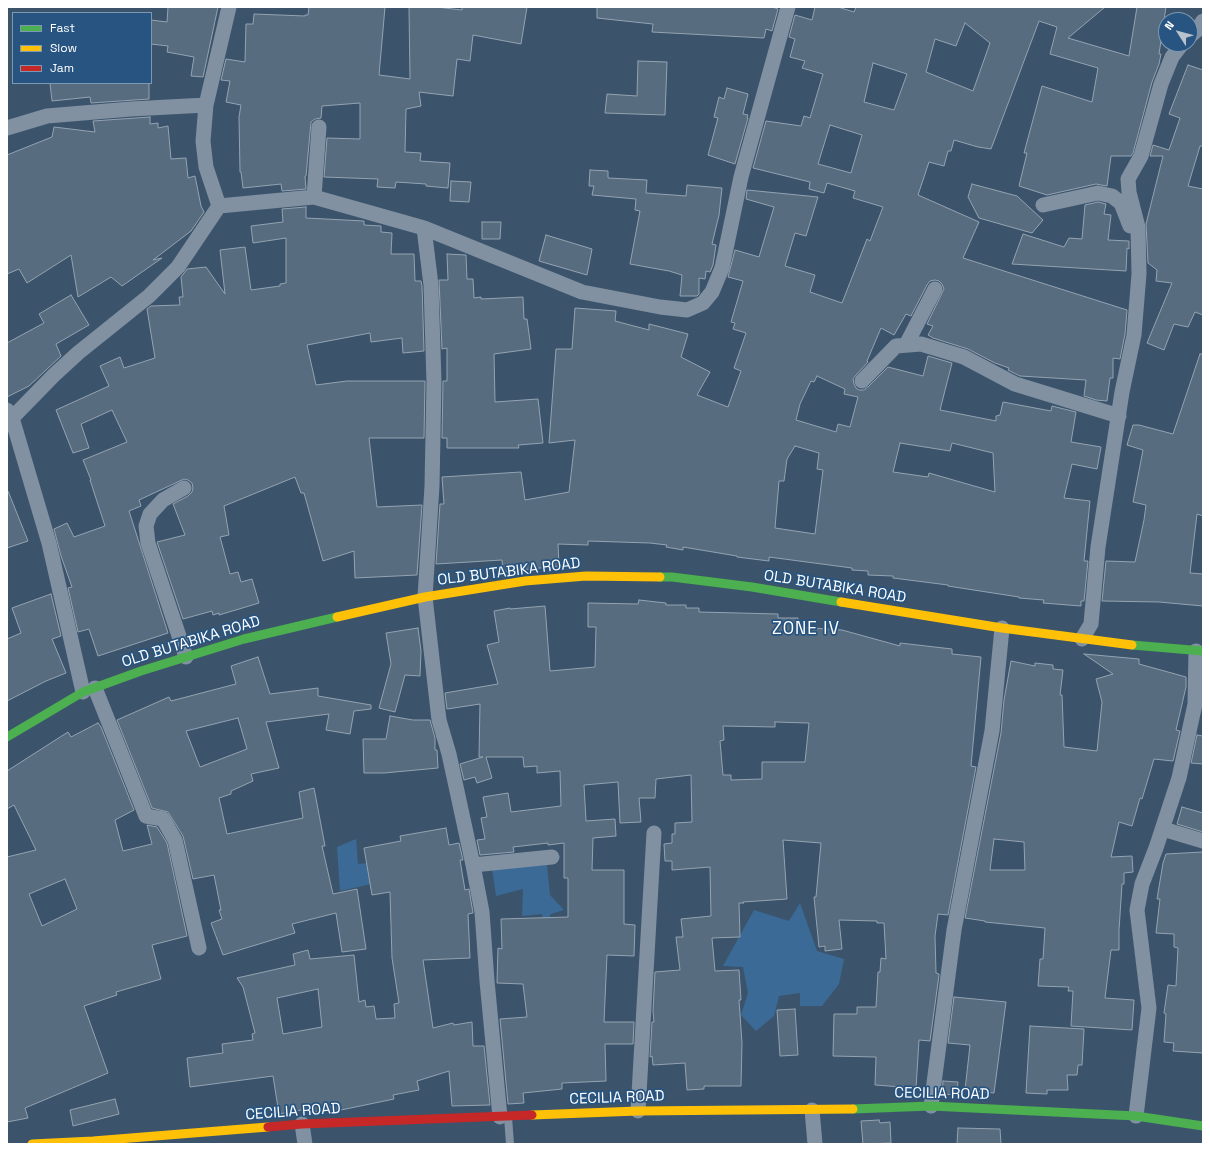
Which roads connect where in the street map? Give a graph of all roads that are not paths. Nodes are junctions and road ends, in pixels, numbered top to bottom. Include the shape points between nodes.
1 (229, 7) edge
2 (788, 7) edge
3 (1176, 52) edge
4 (206, 105) junction
5 (319, 127) dead end
6 (7, 128) edge
7 (314, 197) junction
8 (1043, 205) dead end
9 (219, 206) junction
10 (424, 228) junction
11 (1138, 241) junction
12 (935, 289) dead end
13 (906, 345) junction
14 (862, 382) dead end
15 (10, 414) edge
16 (1119, 416) junction
17 (184, 488) dead end
18 (425, 597) junction
19 (1002, 628) junction
20 (1082, 639) junction
21 (1200, 651) edge
22 (186, 657) junction
23 (89, 690) junction
24 (7, 737) edge
25 (1163, 829) junction
26 (654, 833) dead end
27 (1203, 841) edge
28 (552, 857) dead end
29 (474, 865) junction
30 (198, 948) dead end
31 (931, 1106) junction
32 (812, 1110) junction
33 (638, 1111) junction
34 (1136, 1116) junction
35 (504, 1117) junction
36 (302, 1124) junction
37 (1203, 1126) edge
38 (93, 1143) edge
39 (32, 1144) edge
40 (305, 1144) edge
41 (510, 1144) edge
42 (815, 1144) edge

1 - 4 street
2 - 10 street via 741,177 722,268 712,292 703,303 687,310 660,308 582,292
3 - 11 street via 1161,84 1141,156 1128,179 1138,227
4 - 6 street via 47,116
4 - 9 street via 203,141 206,167
5 - 7 street
7 - 9 street
7 - 10 street
8 - 11 street via 1098,193 1112,196 1121,203
9 - 15 street via 178,267 148,296 78,353
10 - 18 street via 431,285 434,382 432,486
11 - 16 street via 1139,274 1134,335
12 - 13 street
13 - 14 street via 896,346
13 - 16 street via 920,344 964,357 1015,384
15 - 23 street
16 - 20 street via 1098,548 1091,624
17 - 22 street via 163,500 150,514 146,526 148,543
18 - 19 main road, OLD BUTABIKA ROAD via 525,581 578,576 672,577 752,587
18 - 22 main road, OLD BUTABIKA ROAD via 244,639
18 - 29 street via 439,720
19 - 20 main road, OLD BUTABIKA ROAD
19 - 31 street via 992,732 954,930
20 - 21 main road, OLD BUTABIKA ROAD
21 - 25 street via 1195,704 1179,778
22 - 23 main road, OLD BUTABIKA ROAD
23 - 24 main road, OLD BUTABIKA ROAD
23 - 30 street via 146,816 162,819 175,840
25 - 27 street
25 - 34 street via 1142,884 1137,910 1149,1008
26 - 33 street
28 - 29 street
29 - 35 street via 482,912 487,981
31 - 32 main road, CECILIA ROAD
31 - 34 main road, CECILIA ROAD
32 - 33 main road, CECILIA ROAD
32 - 42 street
33 - 35 main road, CECILIA ROAD
34 - 37 main road, CECILIA ROAD
35 - 36 main road, CECILIA ROAD
35 - 41 lane
36 - 38 main road, CECILIA ROAD
36 - 40 street
38 - 39 main road, CECILIA ROAD

